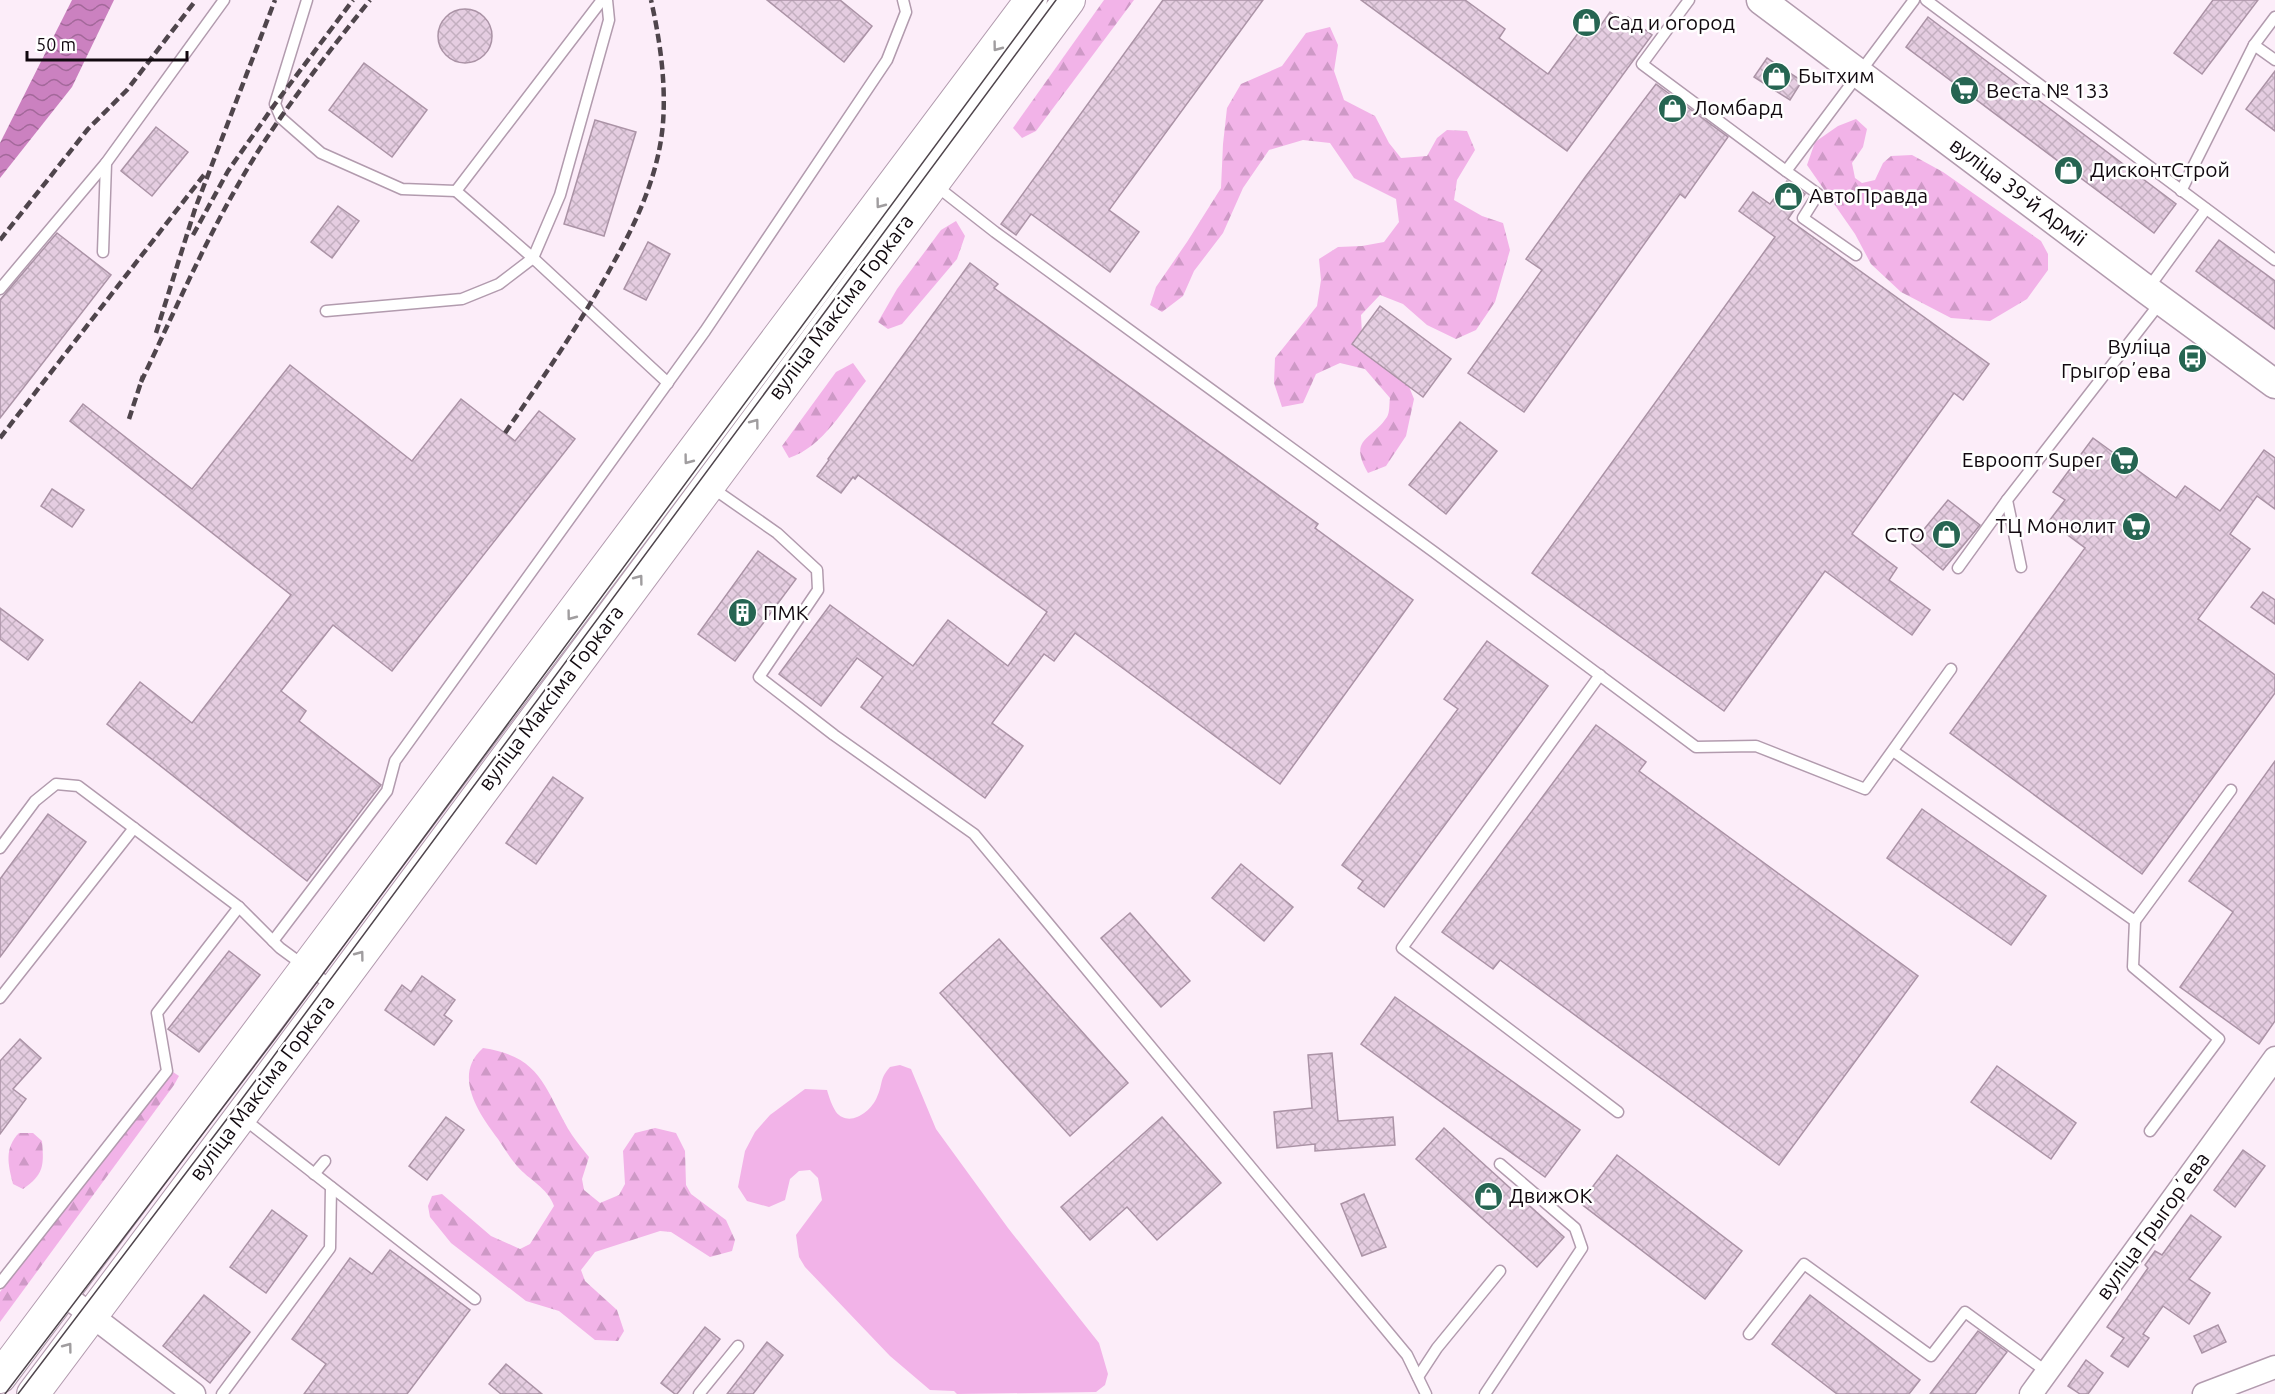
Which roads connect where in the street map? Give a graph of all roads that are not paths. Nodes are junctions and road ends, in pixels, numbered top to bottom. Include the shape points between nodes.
1 (224, 0) edge
2 (307, 0) edge
3 (604, 0) edge
4 (903, 0) edge
5 (1031, 0) edge
6 (1069, 0) edge
7 (1689, 0) edge
8 (1761, 0) edge
9 (1914, 0) edge
10 (1926, 0) edge
11 (2275, 17) edge
12 (2254, 45) junction
13 (2275, 60) edge
14 (1859, 72) junction
15 (106, 163) junction
16 (1786, 171) junction
17 (921, 175) junction
18 (456, 191) junction
19 (2181, 191) junction
20 (2206, 209) junction
21 (103, 252) dead end
22 (1856, 255) dead end
23 (533, 258) junction
24 (2275, 260) edge
25 (0, 289) edge
26 (2154, 296) junction
27 (326, 311) dead end
28 (668, 383) junction
29 (2275, 384) edge
30 (709, 486) junction
31 (2007, 500) junction
32 (2021, 567) dead end
33 (1958, 568) dead end
34 (1951, 669) dead end
35 (1600, 675) junction
36 (1893, 750) junction
37 (2231, 790) dead end
38 (134, 828) junction
39 (0, 848) edge
40 (238, 907) junction
41 (2135, 921) junction
42 (273, 941) junction
43 (307, 968) junction
44 (335, 989) junction
45 (0, 998) edge
46 (2275, 1058) edge
47 (211, 1094) junction
48 (1618, 1112) dead end
49 (241, 1116) junction
50 (2150, 1131) dead end
51 (325, 1161) dead end
52 (1500, 1164) dead end
53 (314, 1174) junction
54 (332, 1187) junction
55 (1500, 1270) dead end
56 (0, 1283) edge
57 (62, 1293) junction
58 (475, 1299) dead end
59 (91, 1316) junction
60 (1749, 1334) dead end
61 (738, 1346) dead end
62 (2275, 1367) edge
63 (2047, 1372) junction
64 (0, 1377) edge
65 (1418, 1377) junction
66 (33, 1394) edge
67 (194, 1394) edge
68 (222, 1394) edge
69 (699, 1394) edge
70 (1426, 1394) edge
71 (1485, 1394) edge
72 (2031, 1394) edge
73 (2204, 1394) edge

1 - 15 lane
2 - 18 lane via 275,104 281,118 321,153 402,189
3 - 18 lane
3 - 23 lane via 609,21 560,195
4 - 28 lane via 906,12 887,60
5 -> 17 main road, вуліца Максіма Горкага
6 - 17 main road, вуліца Максіма Горкага
7 - 16 lane via 1642,64
8 - 14 street, вуліца 39-й Арміі
9 - 14 lane
10 - 19 lane
11 - 12 lane
12 - 13 lane
12 - 19 lane
14 - 16 lane
14 - 26 street, вуліца 39-й Арміі
15 - 21 lane
15 - 25 lane
16 - 22 lane via 1818,195 1803,218
30 -> 17 main road, вуліца Максіма Горкага
17 - 35 lane
17 -> 43 main road, вуліца Максіма Горкага
18 - 23 lane
19 - 20 lane
20 - 24 lane
20 - 26 lane
23 - 27 lane via 499,285 462,299
23 - 28 lane
26 - 29 street, вуліца 39-й Арміі
26 - 31 lane
28 - 42 lane via 395,761 387,791
44 -> 30 main road, вуліца Максіма Горкага
30 - 65 lane via 777,533 818,570 818,590 759,678 974,834 1407,1355
31 - 32 lane
31 - 33 lane
34 - 36 lane
35 - 36 lane via 1696,747 1756,746 1865,789
35 - 48 lane via 1402,948
36 - 41 lane
37 - 41 lane
38 - 39 lane via 78,786 56,784 35,801
38 - 40 lane
38 - 45 lane
40 - 42 lane
40 - 56 lane via 158,1013 167,1071
41 - 50 lane via 2133,967 2219,1039
42 - 43 lane
43 - 44 lane
43 - 47 main road, вуліца Максіма Горкага
44 - 49 main road, вуліца Максіма Горкага
46 - 63 street, вуліца Грыгорʼева
47 - 49 street
47 - 57 main road, вуліца Максіма Горкага
49 - 53 lane
49 - 59 main road, вуліца Максіма Горкага
51 - 53 lane
52 - 71 lane via 1575,1228 1582,1248
53 - 54 lane
54 - 58 lane
54 - 68 lane via 330,1248
55 - 65 lane
57 - 59 street
57 - 64 main road, вуліца Максіма Горкага
66 -> 59 main road, вуліца Максіма Горкага
59 - 67 street
60 - 63 lane via 1804,1264 1931,1356 1965,1311
61 - 69 lane
62 - 73 street
63 - 72 street, вуліца Грыгорʼева
65 - 70 lane

